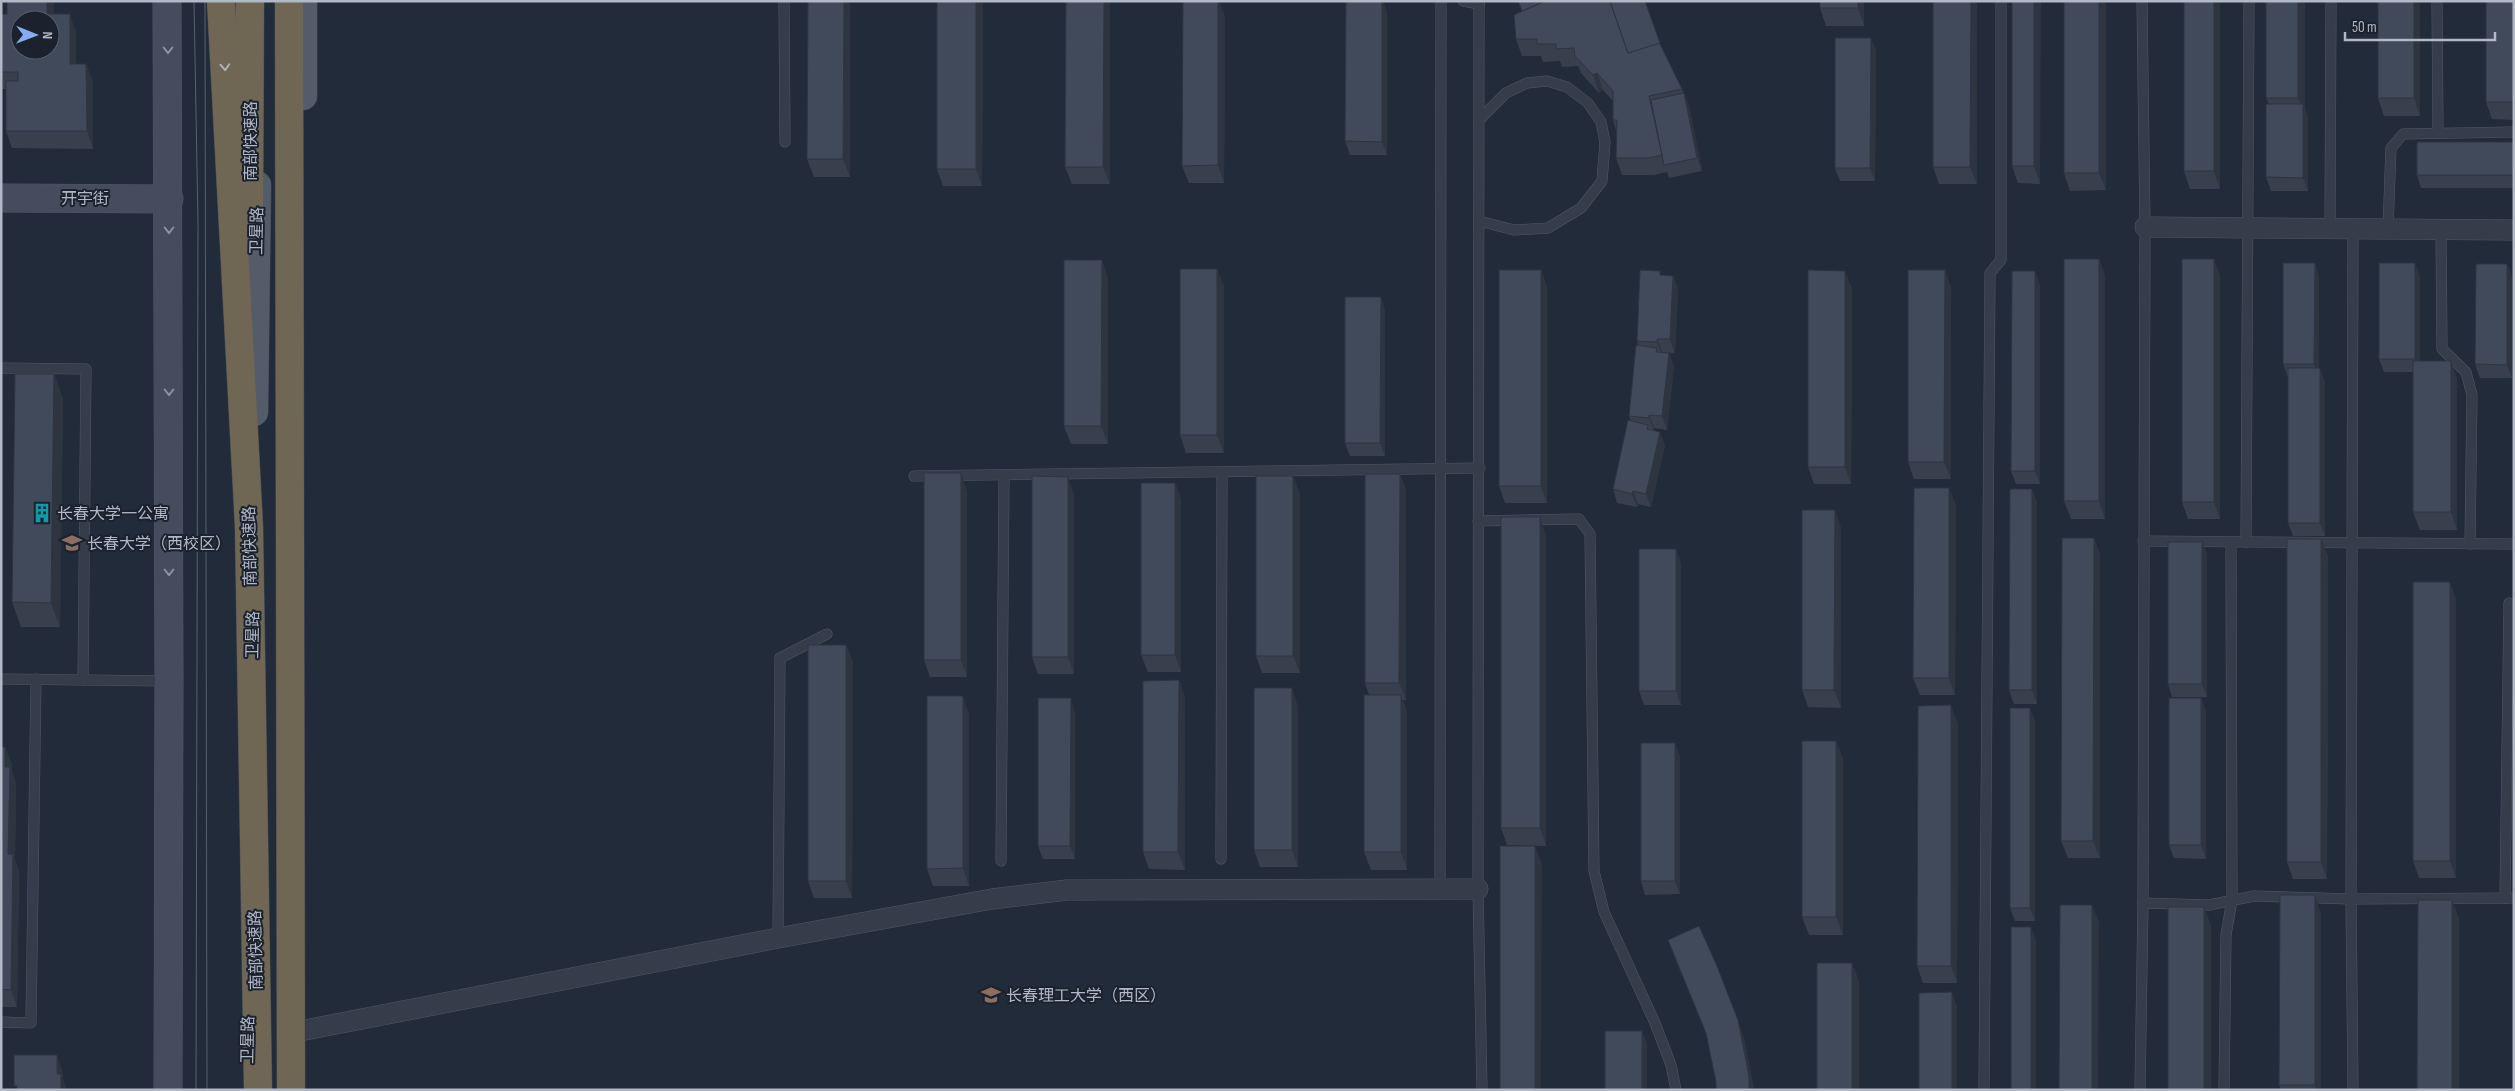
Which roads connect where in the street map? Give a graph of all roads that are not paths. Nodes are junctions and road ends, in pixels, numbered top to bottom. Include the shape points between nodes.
1 (167, 1) edge
2 (221, 1) edge
3 (250, 1) edge
4 (259, 1) edge
5 (289, 1) edge
6 (303, 1) edge
7 (784, 1) edge
8 (1441, 1) edge
9 (1463, 1) edge
10 (2001, 1) edge
11 (2142, 1) edge
12 (2250, 1) edge
13 (2331, 1) edge
14 (2437, 1) edge
15 (1479, 3) edge
16 (1479, 120) junction
17 (2514, 132) edge
18 (2438, 133) junction
19 (785, 142) dead end
20 (1, 198) edge
21 (169, 199) junction
22 (1479, 221) junction
23 (2146, 227) junction
24 (2248, 228) junction
25 (2330, 228) junction
26 (2353, 228) junction
27 (2388, 229) junction
28 (2441, 229) junction
29 (2514, 230) edge
30 (1, 368) edge
31 (1480, 468) junction
32 (1441, 469) junction
33 (1222, 472) junction
34 (1004, 475) junction
35 (914, 476) dead end
36 (1478, 520) junction
37 (249, 527) junction
38 (2143, 542) junction
39 (2246, 542) junction
40 (2351, 543) junction
41 (2231, 544) junction
42 (2470, 544) junction
43 (2514, 544) edge
44 (2509, 604) dead end
45 (827, 634) dead end
46 (1, 678) edge
47 (36, 679) junction
48 (83, 680) junction
49 (169, 681) junction
50 (1221, 859) dead end
51 (1001, 861) dead end
52 (1440, 889) junction
53 (1478, 889) junction
54 (2510, 898) edge
55 (2351, 899) junction
56 (2232, 900) junction
57 (2143, 903) junction
58 (778, 938) junction
59 (1, 1022) edge
60 (300, 1031) junction
61 (168, 1090) edge
62 (247, 1090) edge
63 (258, 1090) edge
64 (291, 1090) edge
65 (300, 1090) edge
66 (1482, 1090) edge
67 (1676, 1090) edge
68 (1984, 1090) edge
69 (2140, 1090) edge
70 (2224, 1090) edge
71 (2353, 1090) edge

1 -> 21 main road
2 -> 37 highway
3 - 37 highway, 南部快速路
4 - 62 main road, 卫星路
5 - 64 highway
6 - 60 main road
7 - 19 lane
8 - 32 lane
9 - 15 lane
10 - 68 lane via 2001,260 1990,273
11 - 23 lane
12 - 24 lane
13 - 25 lane
14 - 18 lane
15 - 16 lane
16 - 22 lane
16 - 22 lane via 1506,93 1527,83 1547,81 1568,87 1588,103 1601,122 1605,142 1602,181 1581,208 1548,228 1514,230
17 - 18 lane
18 - 27 lane via 2403,134 2391,148
20 - 21 main road, 开宇街
21 -> 49 main road
22 - 31 lane
23 - 24 street
23 - 38 lane
24 - 25 street
24 - 39 lane
25 - 26 street
26 - 27 street
26 - 40 lane
27 - 28 street
28 - 29 street
28 - 42 lane via 2442,349 2466,372 2472,395
30 - 48 lane via 86,369
31 - 32 lane
31 - 36 lane
32 - 33 lane
32 - 52 lane
33 - 34 lane
33 - 50 lane
34 - 35 lane
34 - 51 lane
36 - 53 lane
36 - 67 lane via 1578,519 1590,534 1594,870 1604,912 1656,1023
37 - 63 highway, 南部快速路, bridge
38 - 41 lane
38 - 57 lane
39 - 40 lane
39 - 41 lane
40 - 42 lane
40 - 55 lane
41 - 56 lane
42 - 43 lane
44 - 54 lane
45 - 58 lane via 780,658
46 - 47 lane
47 - 48 lane
47 - 59 lane via 32,1022
48 - 49 lane
49 - 61 main road
52 - 53 street
52 - 58 street via 1067,890 992,899
53 - 66 lane
54 - 55 lane
55 - 56 lane via 2254,896
55 - 71 lane
56 - 57 lane via 2209,905
56 - 70 lane via 2226,936
57 - 69 lane
58 - 60 street
60 - 65 main road

